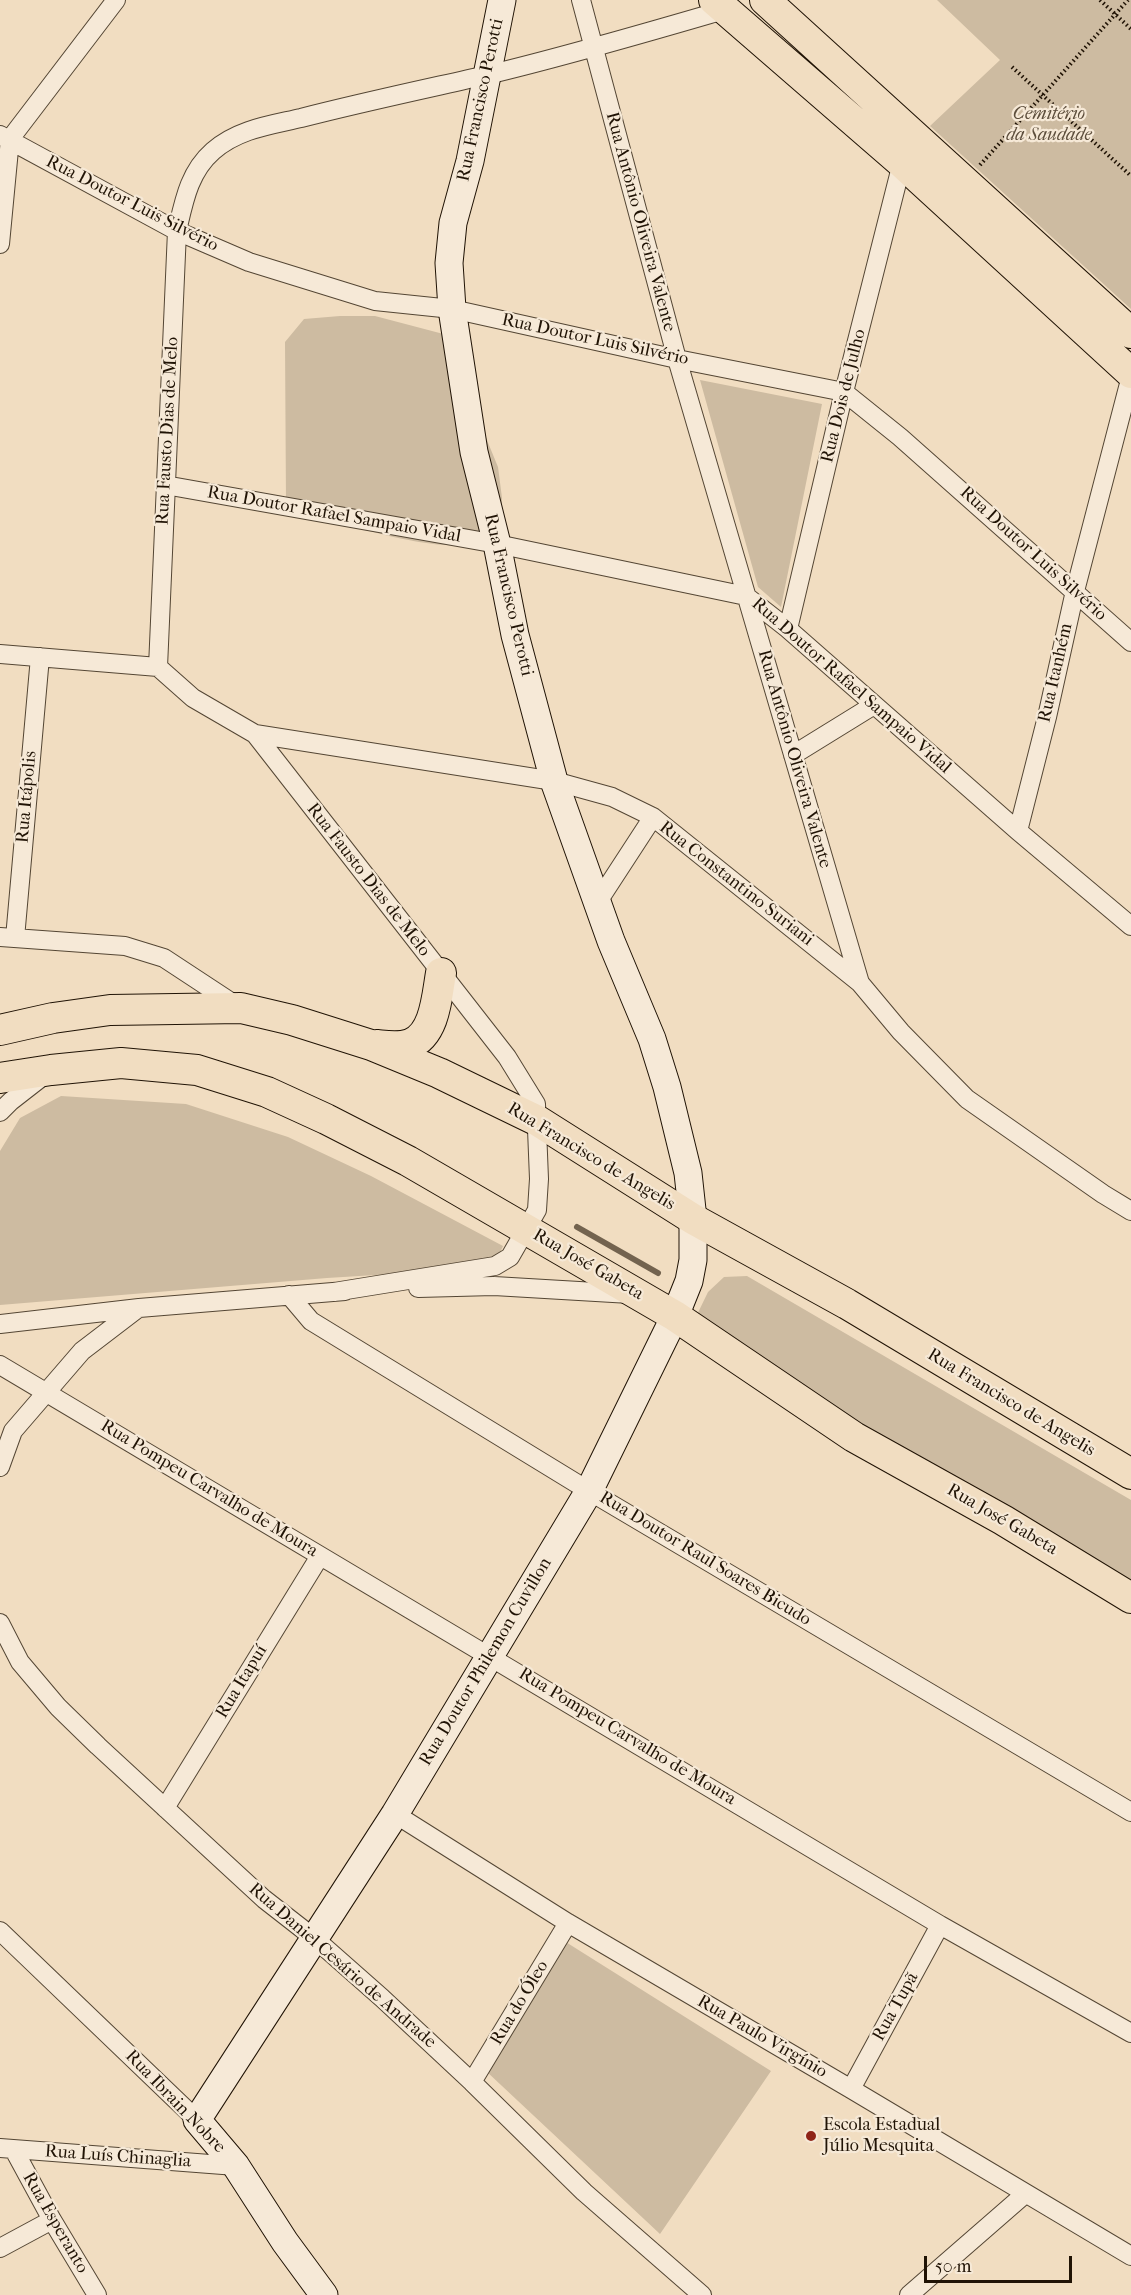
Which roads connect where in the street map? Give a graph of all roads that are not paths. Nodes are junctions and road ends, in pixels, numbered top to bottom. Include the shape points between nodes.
1 (116, 0) edge
2 (501, 0) edge
3 (581, 0) edge
4 (765, 0) edge
5 (724, 3) edge
6 (594, 48) junction
7 (487, 75) junction
8 (5, 137) edge
9 (902, 163) junction
10 (177, 231) junction
11 (0, 244) edge
12 (452, 309) junction
13 (1131, 333) edge
14 (677, 359) junction
15 (1131, 374) edge
16 (844, 392) junction
17 (165, 485) junction
18 (497, 544) junction
19 (1075, 591) junction
20 (746, 596) junction
21 (788, 629) junction
22 (1131, 642) edge
23 (0, 654) edge
24 (40, 657) junction
25 (158, 667) junction
26 (874, 705) junction
27 (255, 734) junction
28 (793, 755) junction
29 (554, 781) junction
30 (653, 818) junction
31 (1018, 831) junction
32 (597, 903) junction
33 (1131, 926) edge
34 (7, 937) edge
35 (441, 973) junction
36 (860, 983) junction
37 (241, 1008) junction
38 (0, 1030) edge
39 (371, 1045) junction
40 (51, 1070) junction
41 (0, 1078) edge
42 (0, 1112) edge
43 (538, 1121) junction
44 (688, 1173) joint
45 (1131, 1211) edge
46 (693, 1219) junction
47 (526, 1229) junction
48 (334, 1292) junction
49 (289, 1295) junction
50 (638, 1295) junction
51 (139, 1308) junction
52 (675, 1316) junction
53 (0, 1324) edge
54 (0, 1365) edge
55 (48, 1392) junction
56 (0, 1467) edge
57 (1131, 1474) edge
58 (589, 1491) junction
59 (320, 1556) junction
60 (1131, 1598) edge
61 (0, 1623) edge
62 (490, 1655) junction
63 (165, 1808) junction
64 (1131, 1812) edge
65 (395, 1814) junction
66 (568, 1923) junction
67 (940, 1925) junction
68 (0, 1931) edge
69 (314, 1938) junction
70 (1131, 2033) edge
71 (472, 2082) junction
72 (851, 2089) junction
73 (197, 2120) junction
74 (7, 2149) edge
75 (236, 2166) junction
76 (1025, 2194) junction
77 (52, 2220) junction
78 (0, 2248) edge
79 (1131, 2256) edge
80 (98, 2295) edge
81 (324, 2295) edge
82 (702, 2295) edge
83 (909, 2295) edge

1 - 8 street
2 - 7 street, Rua Francisco Perotti
3 - 6 street, Rua Antônio Oliveira Valente
4 - 13 main road
5 - 6 street, Rua Fausto Dias de Melo
5 - 9 main road
6 - 7 street, Rua Fausto Dias de Melo
6 - 14 street, Rua Antônio Oliveira Valente
7 - 10 street, Rua Fausto Dias de Melo via 237,134 213,150 195,169
7 - 12 street, Rua Francisco Perotti via 453,223 449,263
8 - 10 street, Rua Doutor Luis Silvério
8 - 11 street
9 - 15 main road
9 - 16 street, Rua Dois de Julho
10 - 12 street, Rua Doutor Luis Silvério via 249,262 375,301
10 - 17 street, Rua Fausto Dias de Melo
12 - 14 street, Rua Doutor Luis Silvério
12 - 18 street, Rua Francisco Perotti via 474,452
14 - 16 street, Rua Doutor Luis Silvério
14 - 20 street, Rua Antônio Oliveira Valente
15 - 19 street, Rua Itanhém
16 - 19 street, Rua Doutor Luis Silvério via 900,436
16 - 21 street, Rua Dois de Julho
17 - 18 street, Rua Doutor Rafael Sampaio Vidal
17 - 25 street, Rua Fausto Dias de Melo
18 - 20 street, Rua Doutor Rafael Sampaio Vidal
18 - 29 street, Rua Francisco Perotti via 515,635
19 - 22 street, Rua Doutor Luis Silvério
19 - 31 street, Rua Itanhém
20 - 21 street, Rua Doutor Rafael Sampaio Vidal
20 - 28 street, Rua Antônio Oliveira Valente
21 - 26 street, Rua Doutor Rafael Sampaio Vidal
23 - 24 street
24 - 25 street
24 - 34 street, Rua Itápolis
25 - 27 street, Rua Fausto Dias de Melo via 193,698
26 - 28 street
26 - 31 street, Rua Doutor Rafael Sampaio Vidal
27 - 29 street, Rua Constantino Suriani
27 - 35 street, Rua Fausto Dias de Melo
28 - 36 street, Rua Antônio Oliveira Valente
29 - 30 street, Rua Constantino Suriani via 612,797
29 - 32 street, Rua Francisco Perotti
30 - 32 street
30 - 36 street, Rua Constantino Suriani
31 - 33 street, Rua Doutor Rafael Sampaio Vidal
32 - 44 street, Rua Francisco Perotti via 652,1040
34 - 37 street via 125,946 145,952 164,958
35 - 39 main road via 435,1007 423,1033 411,1044
35 - 43 street, Rua Fausto Dias de Melo via 507,1057 536,1104
36 - 45 street, Rua Constantino Suriani via 967,1100
37 - 38 main road, Rua Francisco de Angelis via 110,1010
37 - 39 main road, Rua Francisco de Angelis
39 - 43 main road, Rua Francisco de Angelis
40 - 41 main road, Rua José Gabeta
40 - 42 street
40 - 47 main road, Rua José Gabeta via 121,1063 197,1070 267,1092 408,1161
43 - 46 main road, Rua Francisco de Angelis
43 - 47 street, Rua Fausto Dias de Melo via 537,1210
44 - 46 street, Rua Doutor Philemon Cuvillon
46 - 52 street, Rua Doutor Philemon Cuvillon via 693,1260
46 - 57 main road, Rua Francisco de Angelis via 847,1304
47 - 48 street, Rua Fausto Dias de Melo via 510,1257 495,1266
47 - 50 main road, Rua José Gabeta
48 - 49 street
48 - 50 street via 494,1286
49 - 51 street
49 - 58 street, Rua Doutor Raul Soares Bicudo via 311,1321
50 - 52 main road, Rua José Gabeta
51 - 53 street
51 - 55 street via 82,1351
52 - 58 street, Rua Doutor Philemon Cuvillon
52 - 60 main road, Rua José Gabeta via 854,1437 1003,1520
54 - 55 street, Rua Pompeu Carvalho de Moura
55 - 56 street via 14,1431
55 - 59 street, Rua Pompeu Carvalho de Moura
58 - 62 street, Rua Doutor Philemon Cuvillon
58 - 64 street, Rua Doutor Raul Soares Bicudo
59 - 62 street, Rua Pompeu Carvalho de Moura
59 - 63 street, Rua Itapuí
61 - 63 street, Rua Daniel Cesário de Andrade via 20,1662 58,1707
62 - 65 street, Rua Doutor Philemon Cuvillon
62 - 67 street, Rua Pompeu Carvalho de Moura
63 - 69 street, Rua Daniel Cesário de Andrade via 264,1899
65 - 66 street, Rua Paulo Virgínio
65 - 69 street, Rua Doutor Philemon Cuvillon
66 - 71 street, Rua do Óleo
66 - 72 street, Rua Paulo Virgínio
67 - 70 street, Rua Pompeu Carvalho de Moura
67 - 72 street, Rua Tupã
68 - 73 street, Rua Ibrain Nobre
69 - 71 street, Rua Daniel Cesário de Andrade
69 - 73 street, Rua Doutor Philemon Cuvillon
71 - 82 street, Rua Daniel Cesário de Andrade via 584,2192
72 - 76 street, Rua Paulo Virgínio
73 - 75 street, Rua Ibrain Nobre
74 - 75 street, Rua Luís Chinaglia
74 - 77 street, Rua Esperanto
75 - 81 street, Rua Ibrain Nobre
76 - 79 street, Rua Paulo Virgínio
76 - 83 street
77 - 78 street
77 - 80 street, Rua Esperanto

